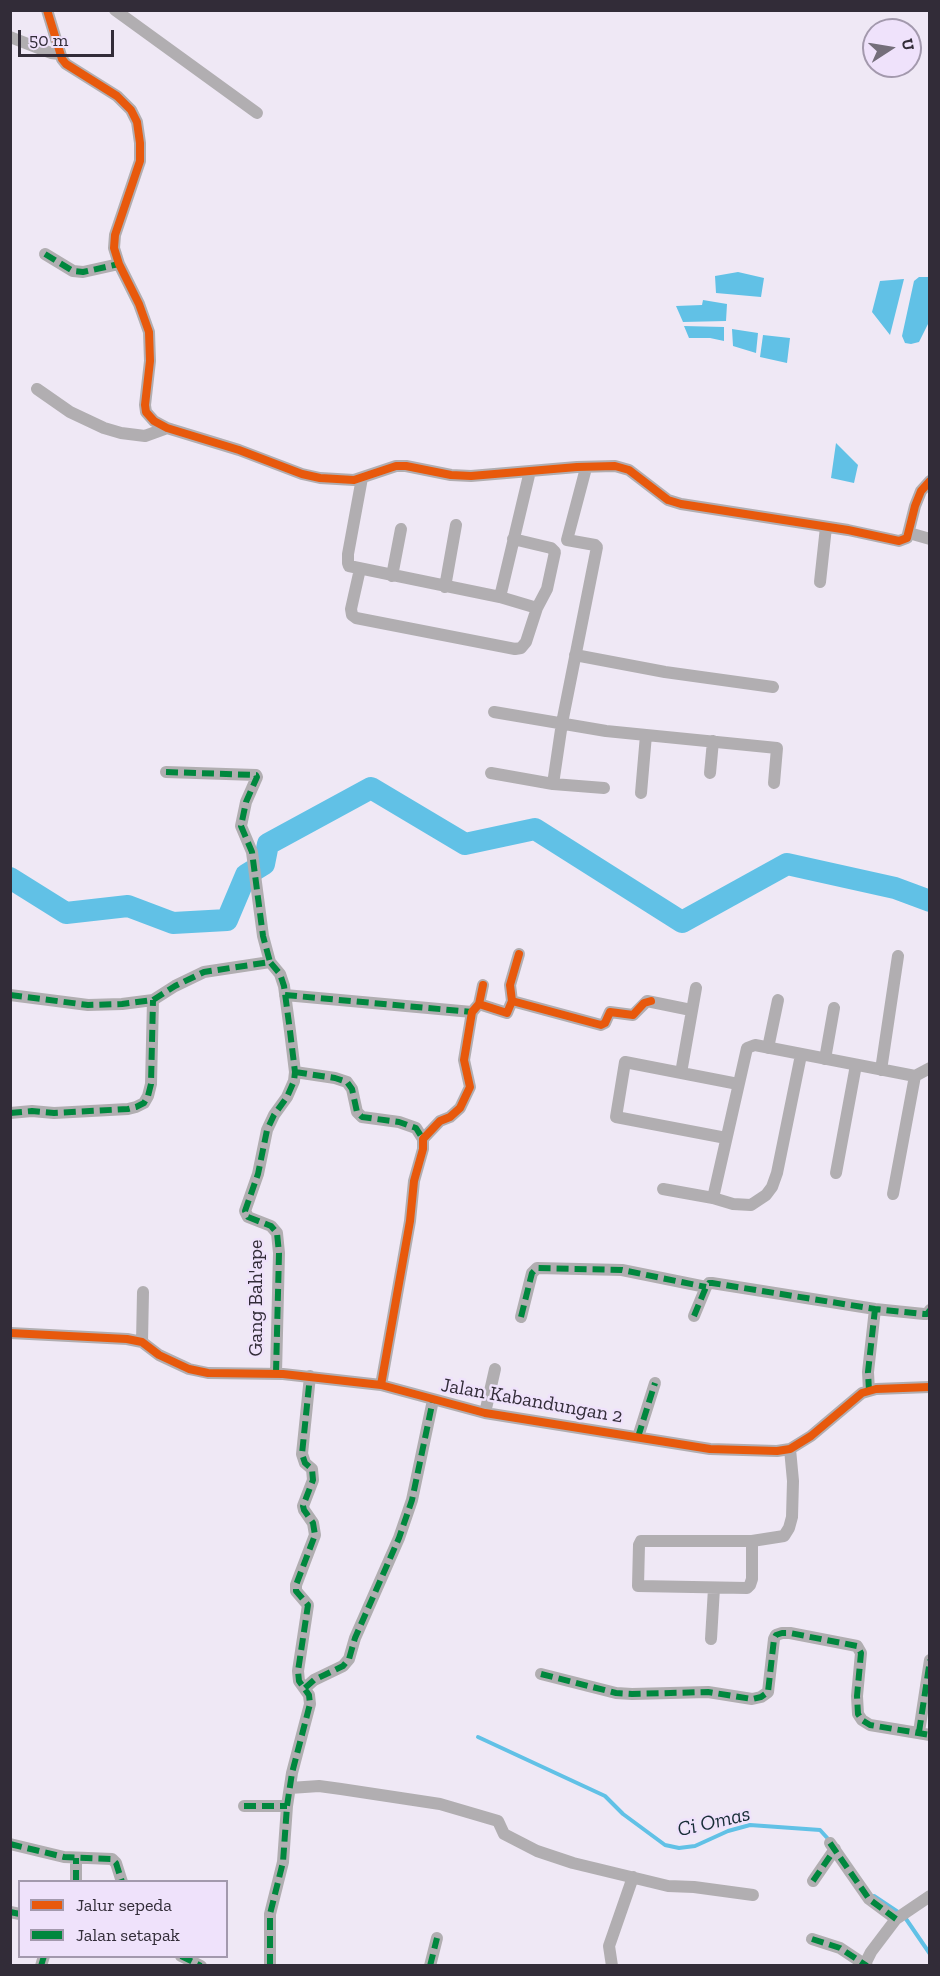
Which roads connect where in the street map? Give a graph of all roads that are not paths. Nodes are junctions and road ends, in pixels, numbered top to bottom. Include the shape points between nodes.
1 (47, 10) edge
2 (115, 10) edge
3 (10, 37) edge
4 (59, 54) junction
5 (257, 113) dead end
6 (45, 254) dead end
7 (119, 264) junction
8 (37, 389) dead end
9 (167, 428) junction
10 (586, 468) junction
11 (530, 471) junction
12 (362, 478) junction
13 (930, 481) edge
14 (456, 525) dead end
15 (826, 527) junction
16 (401, 529) dead end
17 (909, 533) junction
18 (513, 539) junction
19 (930, 539) edge
20 (360, 569) junction
21 (392, 576) junction
22 (820, 582) dead end
23 (445, 586) junction
24 (500, 597) junction
25 (537, 608) junction
26 (575, 655) junction
27 (773, 687) dead end
28 (494, 712) dead end
29 (562, 723) junction
30 (646, 735) junction
31 (713, 741) junction
32 (166, 772) dead end
33 (491, 773) dead end
34 (710, 773) dead end
35 (774, 783) dead end
36 (553, 784) junction
37 (604, 789) dead end
38 (641, 793) dead end
39 (519, 954) dead end
40 (898, 956) dead end
41 (270, 962) junction
42 (483, 985) dead end
43 (696, 988) dead end
44 (285, 995) junction
45 (10, 996) edge
46 (153, 1000) junction
47 (778, 1000) dead end
48 (512, 1001) junction
49 (475, 1008) junction
50 (834, 1008) dead end
51 (691, 1010) junction
52 (768, 1048) junction
53 (801, 1055) junction
54 (825, 1059) junction
55 (856, 1065) junction
56 (930, 1068) edge
57 (881, 1070) junction
58 (295, 1072) junction
59 (681, 1073) junction
60 (915, 1076) junction
61 (738, 1084) junction
62 (10, 1113) edge
63 (726, 1138) junction
64 (423, 1139) junction
65 (836, 1173) dead end
66 (663, 1189) dead end
67 (893, 1194) dead end
68 (713, 1198) junction
69 (706, 1287) junction
70 (143, 1292) dead end
71 (875, 1309) junction
72 (930, 1310) edge
73 (694, 1316) dead end
74 (522, 1317) dead end
75 (10, 1333) edge
76 (142, 1342) junction
77 (495, 1369) dead end
78 (276, 1373) junction
79 (310, 1376) junction
80 (655, 1383) dead end
81 (381, 1385) junction
82 (930, 1387) edge
83 (869, 1391) junction
84 (433, 1400) junction
85 (485, 1413) junction
86 (638, 1437) junction
87 (790, 1449) junction
88 (752, 1540) junction
89 (714, 1588) junction
90 (711, 1639) dead end
91 (930, 1660) edge
92 (541, 1674) dead end
93 (305, 1688) junction
94 (924, 1733) edge
95 (290, 1788) junction
96 (244, 1806) dead end
97 (287, 1806) junction
98 (10, 1844) edge
99 (76, 1858) junction
100 (633, 1878) junction
101 (76, 1880) edge
102 (122, 1880) edge
103 (813, 1881) dead end
104 (753, 1895) dead end
105 (930, 1896) edge
106 (900, 1916) junction
107 (437, 1938) dead end
108 (812, 1939) dead end
109 (270, 1965) edge
110 (430, 1965) edge
111 (612, 1965) edge
112 (865, 1965) edge

1 - 4 street
2 - 5 street
3 - 4 street
4 - 7 street via 66,64 117,96 137,122 140,161 115,235
6 - 7 street via 73,271
7 - 9 street via 143,313 150,340 146,412
8 - 9 street via 104,428 145,436
9 - 12 street via 302,474 334,480
10 - 11 street
10 - 15 street via 615,466 629,470 668,500 681,504
10 - 26 street via 567,540 597,548
11 - 12 street via 471,476 396,466
11 - 18 street
12 - 20 street via 348,563
13 - 17 street via 921,491
14 - 23 street
15 - 17 street via 899,541
15 - 22 street
16 - 21 street
17 - 19 street
18 - 24 street
18 - 25 street via 555,552 547,589
20 - 21 street
20 - 25 street via 352,615 373,622 515,649 526,642
21 - 23 street
23 - 24 street
24 - 25 street
26 - 27 street
26 - 29 street
28 - 29 street
29 - 30 street
29 - 36 street
30 - 31 street
30 - 38 street
31 - 34 street
31 - 35 street via 777,748
32 - 41 street via 256,775 241,826 254,862
33 - 36 street
36 - 37 street
39 - 48 street via 510,985
40 - 57 street
41 - 44 street via 280,974
41 - 46 street via 204,972
42 - 49 street
43 - 51 street
44 - 49 street
44 - 58 street
45 - 46 street via 88,1005
46 - 62 street via 151,1084 144,1103 128,1109
47 - 52 street
48 - 49 street via 507,1013
48 - 51 street via 601,1025 610,1012 633,1015 647,1001
49 - 64 street via 464,1060 470,1087 460,1108
50 - 54 street
51 - 59 street
52 - 53 street
52 - 61 street via 747,1048
53 - 54 street
53 - 68 street via 772,1187 752,1205
54 - 55 street
55 - 57 street
55 - 65 street
56 - 60 street
57 - 60 street
58 - 64 street via 347,1082 362,1117 416,1128
58 - 78 street, Gang Bah'ape via 287,1097 267,1130 245,1211 248,1217 272,1226 277,1233
59 - 61 street
59 - 63 street via 625,1062 616,1117
60 - 67 street
61 - 63 street
63 - 68 street
64 - 81 street
66 - 68 street
69 - 71 street via 712,1283
69 - 73 street
69 - 74 street via 622,1269 537,1268 532,1273
70 - 76 street
71 - 72 street via 924,1314
71 - 83 street
75 - 76 street, Jalan Kabandungan 2
76 - 78 street, Jalan Kabandungan 2 via 189,1369
77 - 85 street
78 - 79 street, Jalan Kabandungan 2
79 - 81 street, Jalan Kabandungan 2
79 - 93 street via 302,1454 312,1469 313,1480 303,1506 315,1535 296,1585 296,1591 308,1605 298,1671
80 - 86 street
81 - 84 street, Jalan Kabandungan 2
82 - 83 street
83 - 87 street
84 - 85 street, Jalan Kabandungan 2
84 - 93 street via 412,1500 349,1659
85 - 86 street, Jalan Kabandungan 2
86 - 87 street, Jalan Kabandungan 2 via 710,1449
87 - 88 street via 793,1481 789,1528 779,1538
88 - 89 street via 750,1586
88 - 89 street via 640,1541 639,1587
89 - 90 street
91 - 94 street
92 - 94 street via 616,1693 708,1692 752,1699 768,1692 776,1635 790,1633 857,1646 861,1653 858,1714 862,1720 870,1725
93 - 95 street via 310,1704
95 - 97 street
95 - 100 street via 330,1787 440,1804 498,1821 504,1834 554,1858
96 - 97 street
97 - 109 street via 283,1862 270,1914
98 - 99 street
99 - 101 street
99 - 102 street via 113,1859
100 - 104 street via 668,1886
100 - 111 street via 610,1944
103 - 106 street via 832,1846 869,1899
105 - 106 street
106 - 112 street
107 - 110 street
108 - 112 street via 840,1948

